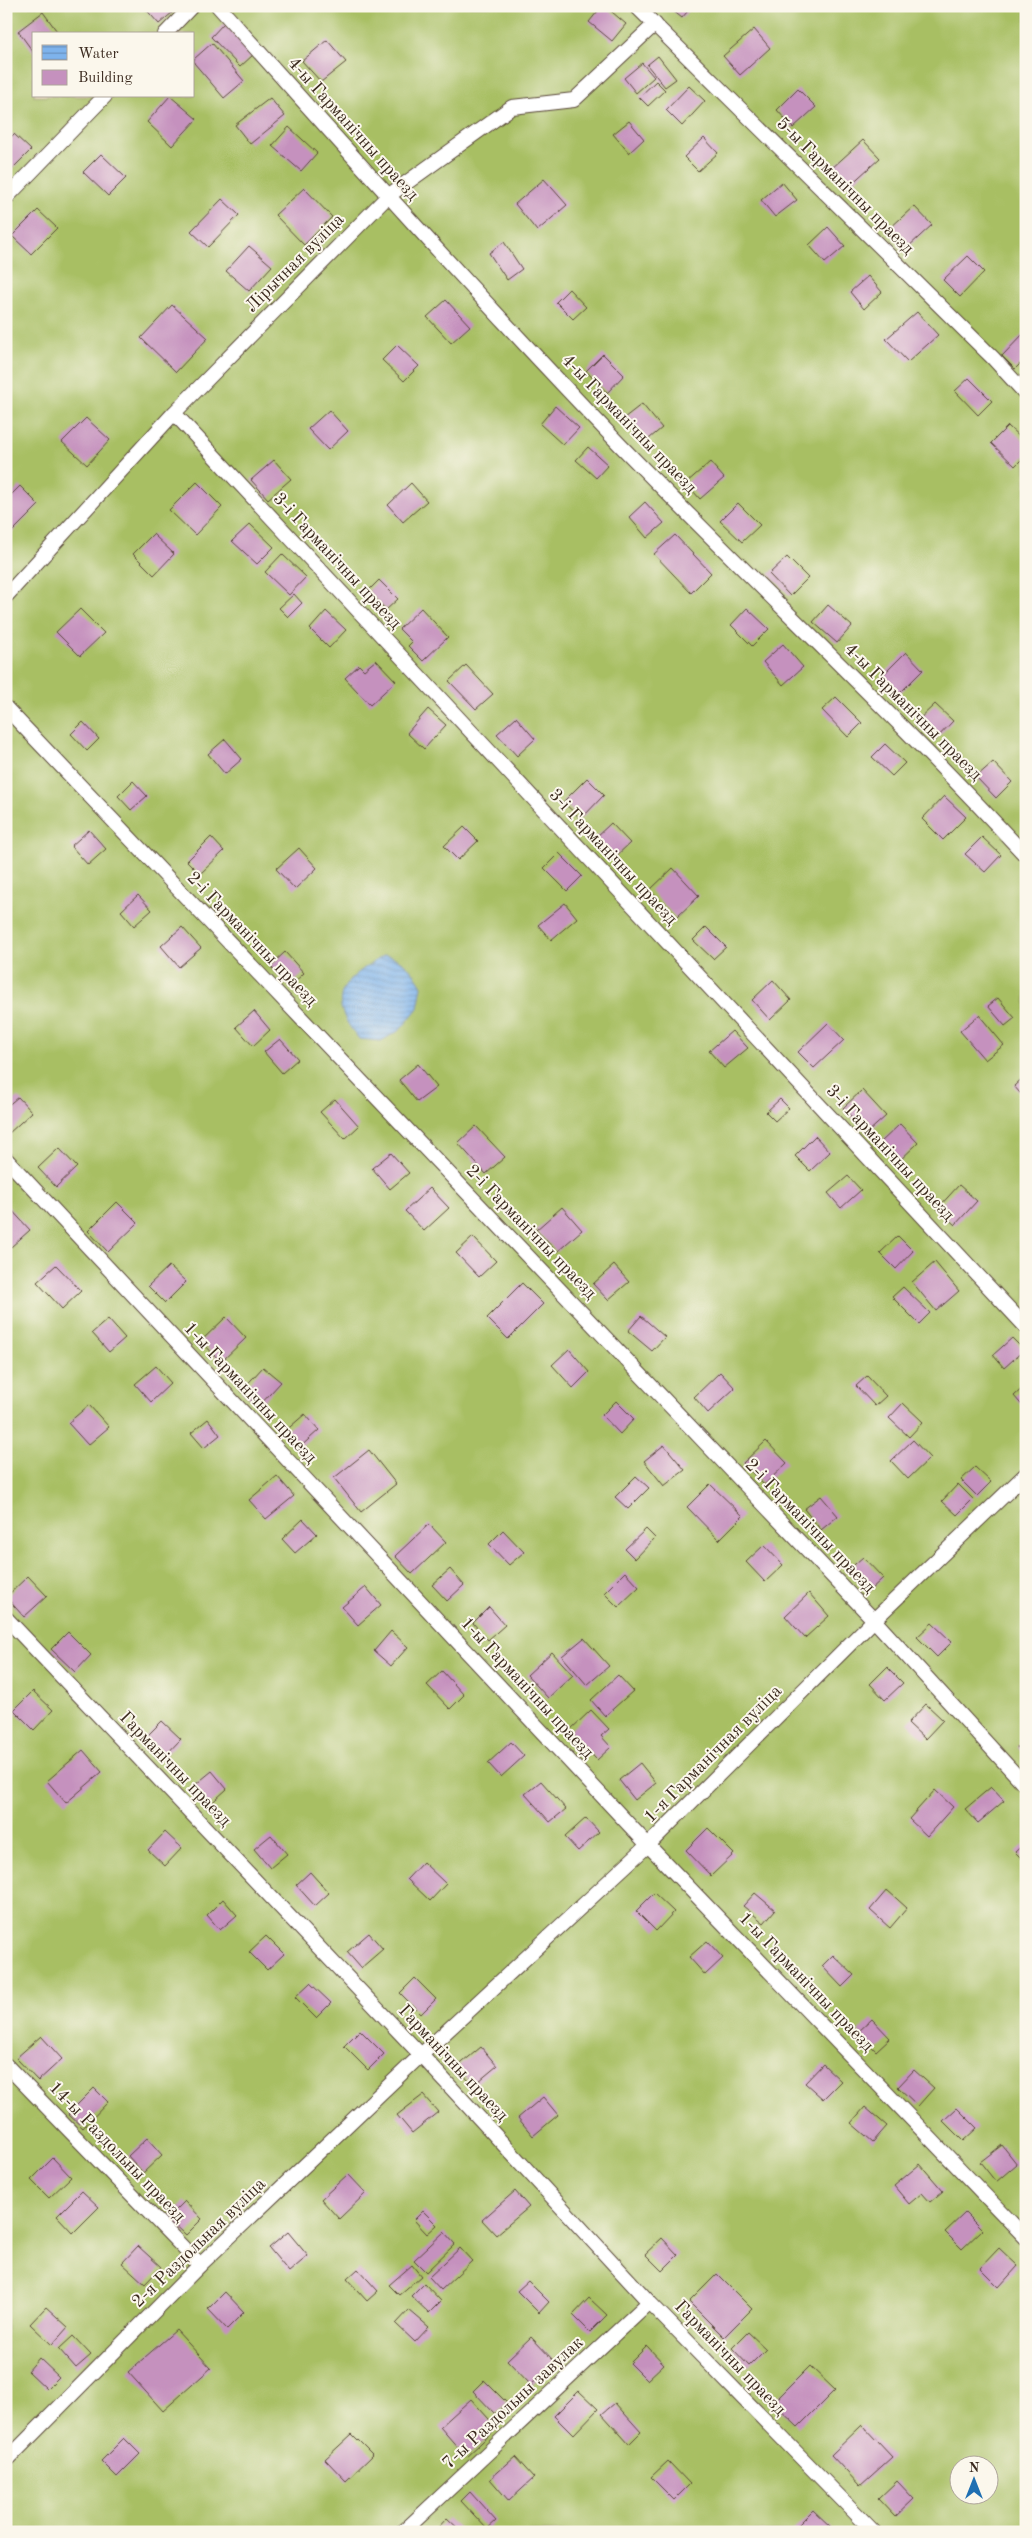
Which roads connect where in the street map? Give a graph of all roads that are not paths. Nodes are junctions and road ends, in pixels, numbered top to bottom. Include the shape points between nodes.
1 (192, 6) edge
2 (218, 6) edge
3 (636, 6) edge
4 (655, 24) junction
5 (167, 32) edge
6 (103, 98) edge
7 (388, 196) junction
8 (6, 198) edge
9 (1026, 394) edge
10 (174, 413) junction
11 (6, 596) edge
12 (6, 708) edge
13 (1026, 856) edge
14 (6, 1159) edge
15 (1026, 1327) edge
16 (1026, 1474) edge
17 (6, 1618) edge
18 (874, 1620) junction
19 (1026, 1786) edge
20 (648, 1846) junction
21 (421, 2055) junction
22 (6, 2065) edge
23 (1026, 2238) edge
24 (200, 2265) junction
25 (649, 2302) junction
26 (6, 2461) edge
27 (866, 2529) edge
28 (403, 2532) edge

1 - 5 lane
2 - 7 lane, 4-ы Гарманічны праезд
3 - 4 lane, 5-ы Гарманічны праезд
4 - 7 lane, Лірычная вуліца via 574,100 512,106
4 - 9 lane, 5-ы Гарманічны праезд
6 - 8 lane
7 - 10 lane, Лірычная вуліца
7 - 13 lane, 4-ы Гарманічны праезд via 620,445 957,781
10 - 11 lane, Лірычная вуліца
10 - 15 lane, 3-і Гарманічны праезд
12 - 18 lane, 2-і Гарманічны праезд
14 - 20 lane, 1-ы Гарманічны праезд
16 - 18 lane, 1-я Гарманічная вуліца
17 - 21 lane, Гарманічны праезд
18 - 19 lane, 2-і Гарманічны праезд
18 - 20 lane, 1-я Гарманічная вуліца
20 - 21 lane, 1-я Гарманічная вуліца
20 - 23 lane, 1-ы Гарманічны праезд
21 - 24 lane, 2-я Раздольная вуліца
21 - 25 lane, Гарманічны праезд
22 - 24 lane, 14-ы Раздольны праезд
24 - 26 lane, 2-я Раздольная вуліца
25 - 27 lane, Гарманічны праезд
25 - 28 lane, 7-ы Раздольны завулак

